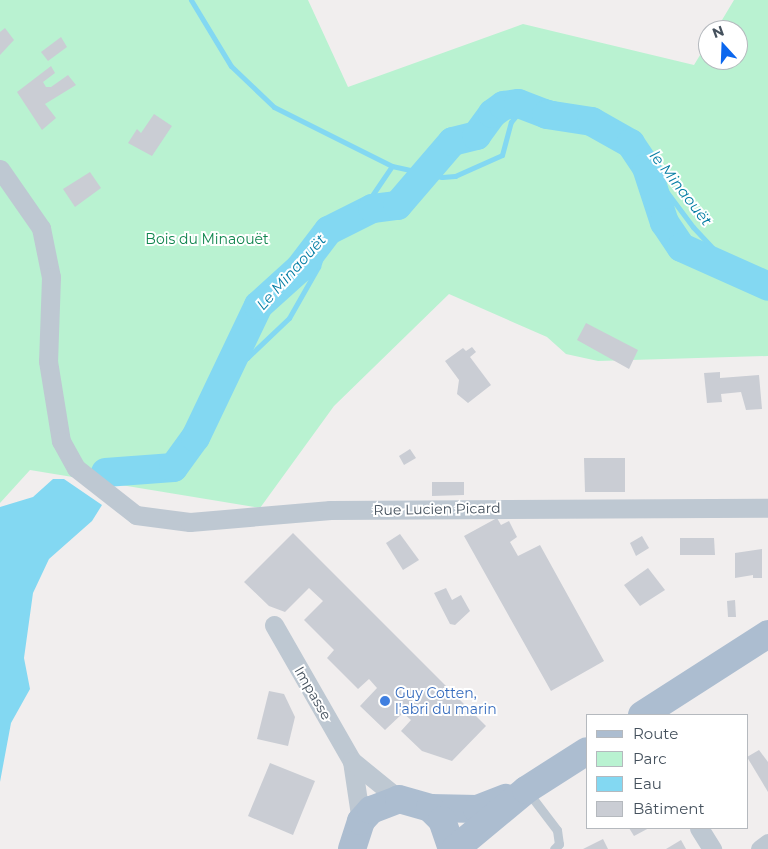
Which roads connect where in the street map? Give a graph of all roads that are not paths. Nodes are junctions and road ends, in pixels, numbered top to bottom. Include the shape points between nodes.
1 (0, 169) edge
2 (768, 508) edge
3 (274, 625) dead end
4 (768, 634) edge
5 (644, 714) edge
6 (586, 752) edge
7 (352, 761) junction
8 (526, 790) junction
9 (399, 799) junction
10 (430, 808) junction
11 (700, 829) edge
12 (353, 841) edge
13 (768, 843) edge
14 (454, 849) edge
15 (554, 849) edge
16 (712, 849) edge
17 (760, 849) edge

1 - 2 street, Rue Lucien Picard via 42,228 51,277 48,361 61,441 76,468 136,515 190,522 330,510
3 - 7 street, Impasse
4 - 5 main road
6 - 8 main road
7 - 9 street
7 - 12 street
8 - 10 main road via 477,809
8 - 14 main road
8 - 15 lane via 557,830 559,844
9 - 10 main road
9 - 12 main road via 371,810
10 - 14 main road via 442,820
11 - 16 street
13 - 17 street

